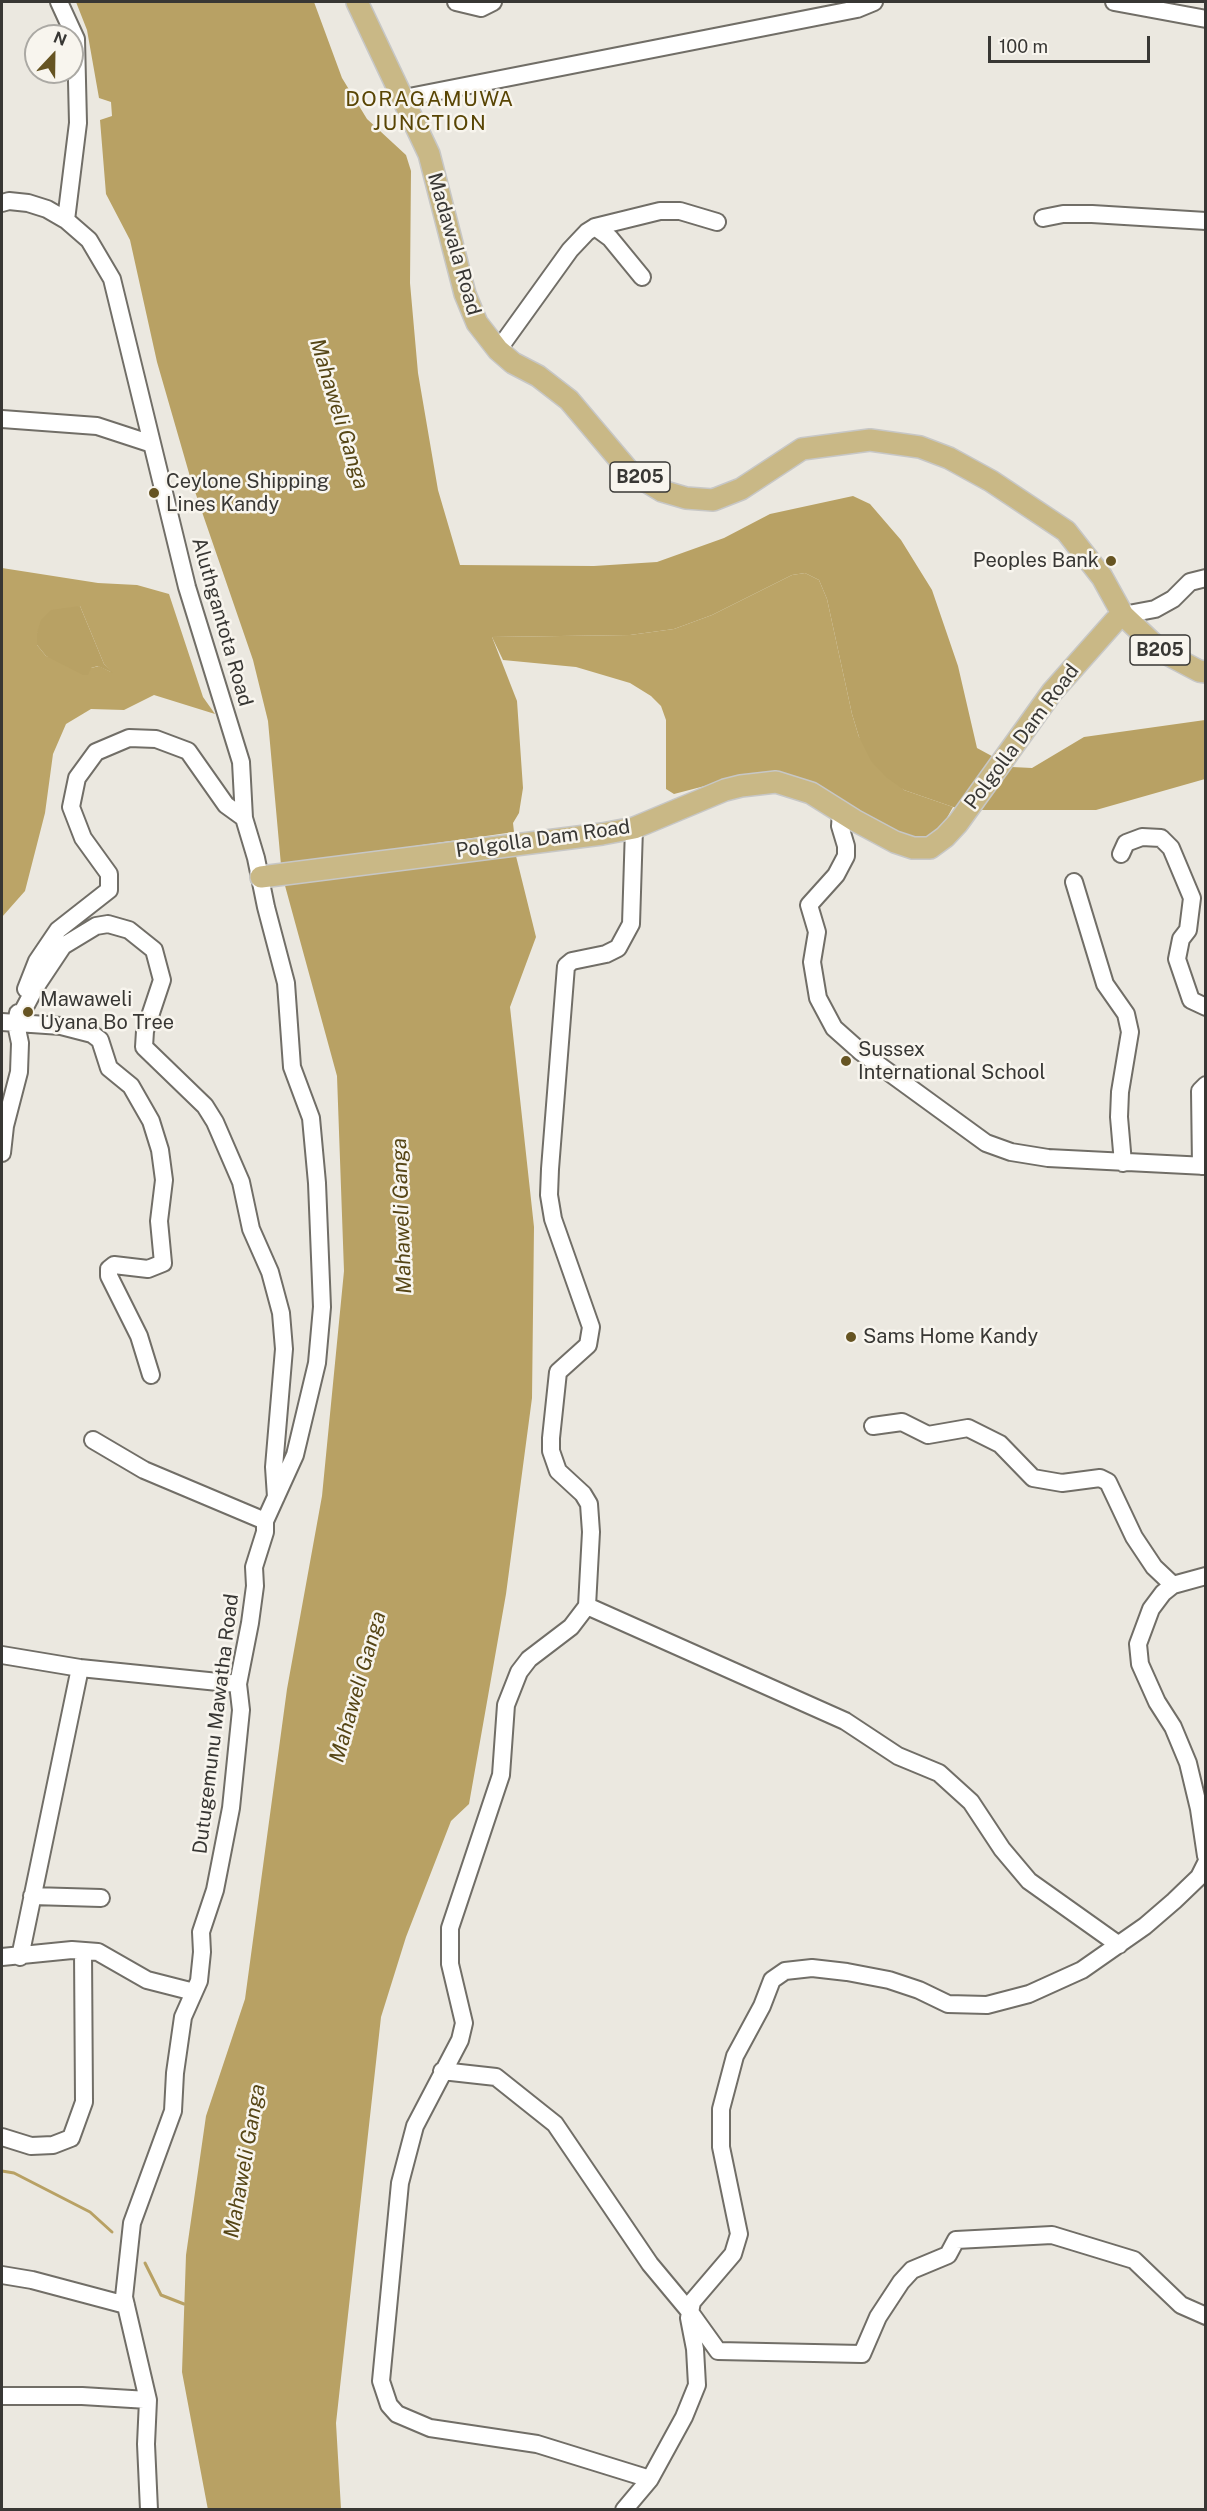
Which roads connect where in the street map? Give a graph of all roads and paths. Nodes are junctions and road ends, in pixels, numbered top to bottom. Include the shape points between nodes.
1 (59, 2) edge
2 (357, 2) edge
3 (456, 2) edge
4 (493, 2) edge
5 (873, 2) edge
6 (1113, 2) edge
7 (1206, 19) edge
8 (404, 98) junction
9 (2, 203) edge
10 (1043, 218) dead end
11 (66, 220) junction
12 (1206, 221) edge
13 (717, 222) dead end
14 (595, 227) junction
15 (642, 277) dead end
16 (498, 350) junction
17 (2, 420) edge
18 (152, 444) junction
19 (1206, 578) edge
20 (1123, 615) junction
21 (1206, 672) edge
22 (841, 812) junction
23 (244, 818) junction
24 (634, 828) junction
25 (1121, 854) dead end
26 (269, 876) junction
27 (1074, 882) dead end
28 (1206, 1007) edge
29 (9, 1023) edge
30 (1206, 1085) edge
31 (311, 1118) joint
32 (2, 1153) edge
33 (1124, 1163) junction
34 (1203, 1166) edge
35 (151, 1375) dead end
36 (873, 1426) dead end
37 (93, 1440) dead end
38 (277, 1500) junction
39 (265, 1521) junction
40 (1206, 1576) edge
41 (1173, 1585) junction
42 (587, 1606) junction
43 (2, 1655) edge
44 (80, 1668) junction
45 (238, 1684) junction
46 (1206, 1856) edge
47 (1206, 1863) edge
48 (32, 1896) junction
49 (101, 1898) dead end
50 (1119, 1945) junction
51 (83, 1951) junction
52 (2, 1957) edge
53 (20, 1957) junction
54 (194, 1992) junction
55 (442, 2071) junction
56 (2, 2137) edge
57 (2, 2275) edge
58 (126, 2305) junction
59 (690, 2312) junction
60 (1206, 2316) edge
61 (2, 2396) edge
62 (148, 2400) junction
63 (650, 2480) junction
64 (149, 2510) edge
65 (624, 2510) edge

1 - 11 street via 76,39 78,123
2 - 8 main road, Madawala Road / B205
3 - 4 street via 481,8
5 - 8 street via 856,9
6 - 7 street
8 - 16 main road, Madawala Road / B205 via 429,154 465,294 477,323
9 - 11 street, Aluthgantota Road via 47,208
10 - 12 street via 1092,214
11 - 18 street, Aluthgantota Road via 89,240 112,279
13 - 14 street via 660,211
14 - 15 street via 610,238
14 - 16 street via 570,250
16 - 20 main road, Madawala Road / B205 via 569,400 628,471 662,491 686,498 713,500 741,489 802,449 870,440 920,447 950,458 1066,531 1102,577
17 - 18 street via 97,426
18 - 23 street, Aluthgantota Road via 187,587 240,762
19 - 20 street via 1190,582 1173,599 1155,609
20 - 21 main road, Madawala Road / B205 via 1161,651
20 - 22 main road, Polgolla Dam Road via 1052,692 952,831 930,848 895,843
22 - 24 main road, Polgolla Dam Road via 801,788 776,782 758,783 707,796
22 - 33 street via 846,856 836,874 808,905 817,932 812,962 818,998 834,1028 986,1143 1048,1158
23 - 26 street, Aluthgantota Road
23 - 29 street via 226,805 188,751 156,739 129,738 96,752 77,778 71,807 83,838 109,874 109,890 58,930 37,961
24 - 26 main road, Polgolla Dam Road
24 - 42 street via 631,924 618,948 572,961 567,966 550,1169 553,1219 591,1327 588,1345 558,1372 551,1438 558,1471 589,1504
25 - 28 street via 1126,843 1142,837 1161,838 1172,848 1192,898 1188,930 1181,939 1177,959 1191,1000
26 - 31 street, Aluthgantota Road via 266,907 286,983 292,1067
27 - 33 street via 1105,984 1126,1014 1130,1032 1120,1092
29 - 32 street via 20,1043 19,1072
29 - 35 street via 61,1026 92,1034 100,1040 109,1068 131,1086 151,1121 164,1180 159,1221 163,1263 148,1269 114,1264 109,1276 139,1336
29 - 38 street via 63,946 96,926 108,924 129,930 154,950 162,980 145,1031 144,1047 204,1106 215,1122 241,1182 251,1229 270,1272 281,1313 284,1349 274,1467
30 - 34 street via 1200,1091
31 - 38 street, Dutugemunu Mawatha Road via 322,1307 316,1364 296,1455
33 - 34 street
36 - 41 street via 902,1422 928,1435 968,1428 1000,1444 1033,1478 1062,1483 1100,1478 1108,1482 1134,1536 1154,1567
37 - 39 street via 144,1470
38 - 39 street, Dutugemunu Mawatha Road
39 - 45 street, Dutugemunu Mawatha Road via 254,1567 250,1623
40 - 41 street
41 - 46 street via 1151,1609 1144,1625 1138,1644 1140,1664 1188,1763
42 - 50 street via 845,1721 898,1756 939,1773 971,1802 1029,1881
42 - 55 street via 571,1627 529,1659 519,1672 506,1705 501,1775 450,1928 450,1964 464,2023 460,2040
43 - 44 street
44 - 45 street
44 - 48 street
45 - 54 street, Dutugemunu Mawatha Road via 241,1710 231,1808 215,1890 201,1932 199,1981
47 - 50 street via 1199,1877 1174,1902
48 - 49 street
48 - 53 street
50 - 59 street via 1082,1970 1029,1994 987,2006 948,2004 889,1980 847,1972 812,1968 785,1971 772,1980 735,2056 721,2109 721,2147 739,2234 733,2254 692,2302
51 - 53 street
51 - 54 street via 98,1952 147,1980
51 - 56 street via 84,2102 71,2138 53,2145 31,2146
52 - 53 street
54 - 58 street, Dutugemunu Mawatha Road via 183,2017 173,2111 132,2223
55 - 59 street via 496,2077 555,2124 650,2264
55 - 63 street via 415,2126 400,2183 381,2381 389,2405 397,2414 430,2428 537,2444
57 - 58 street
58 - 62 street, Dutugemunu Mawatha Road
59 - 60 street via 718,2351 862,2354 878,2318 901,2282 912,2270 948,2255 956,2240 1052,2235 1134,2260 1181,2305
59 - 63 street via 697,2385
61 - 62 street
62 - 64 street, Dutugemunu Mawatha Road
63 - 65 street

